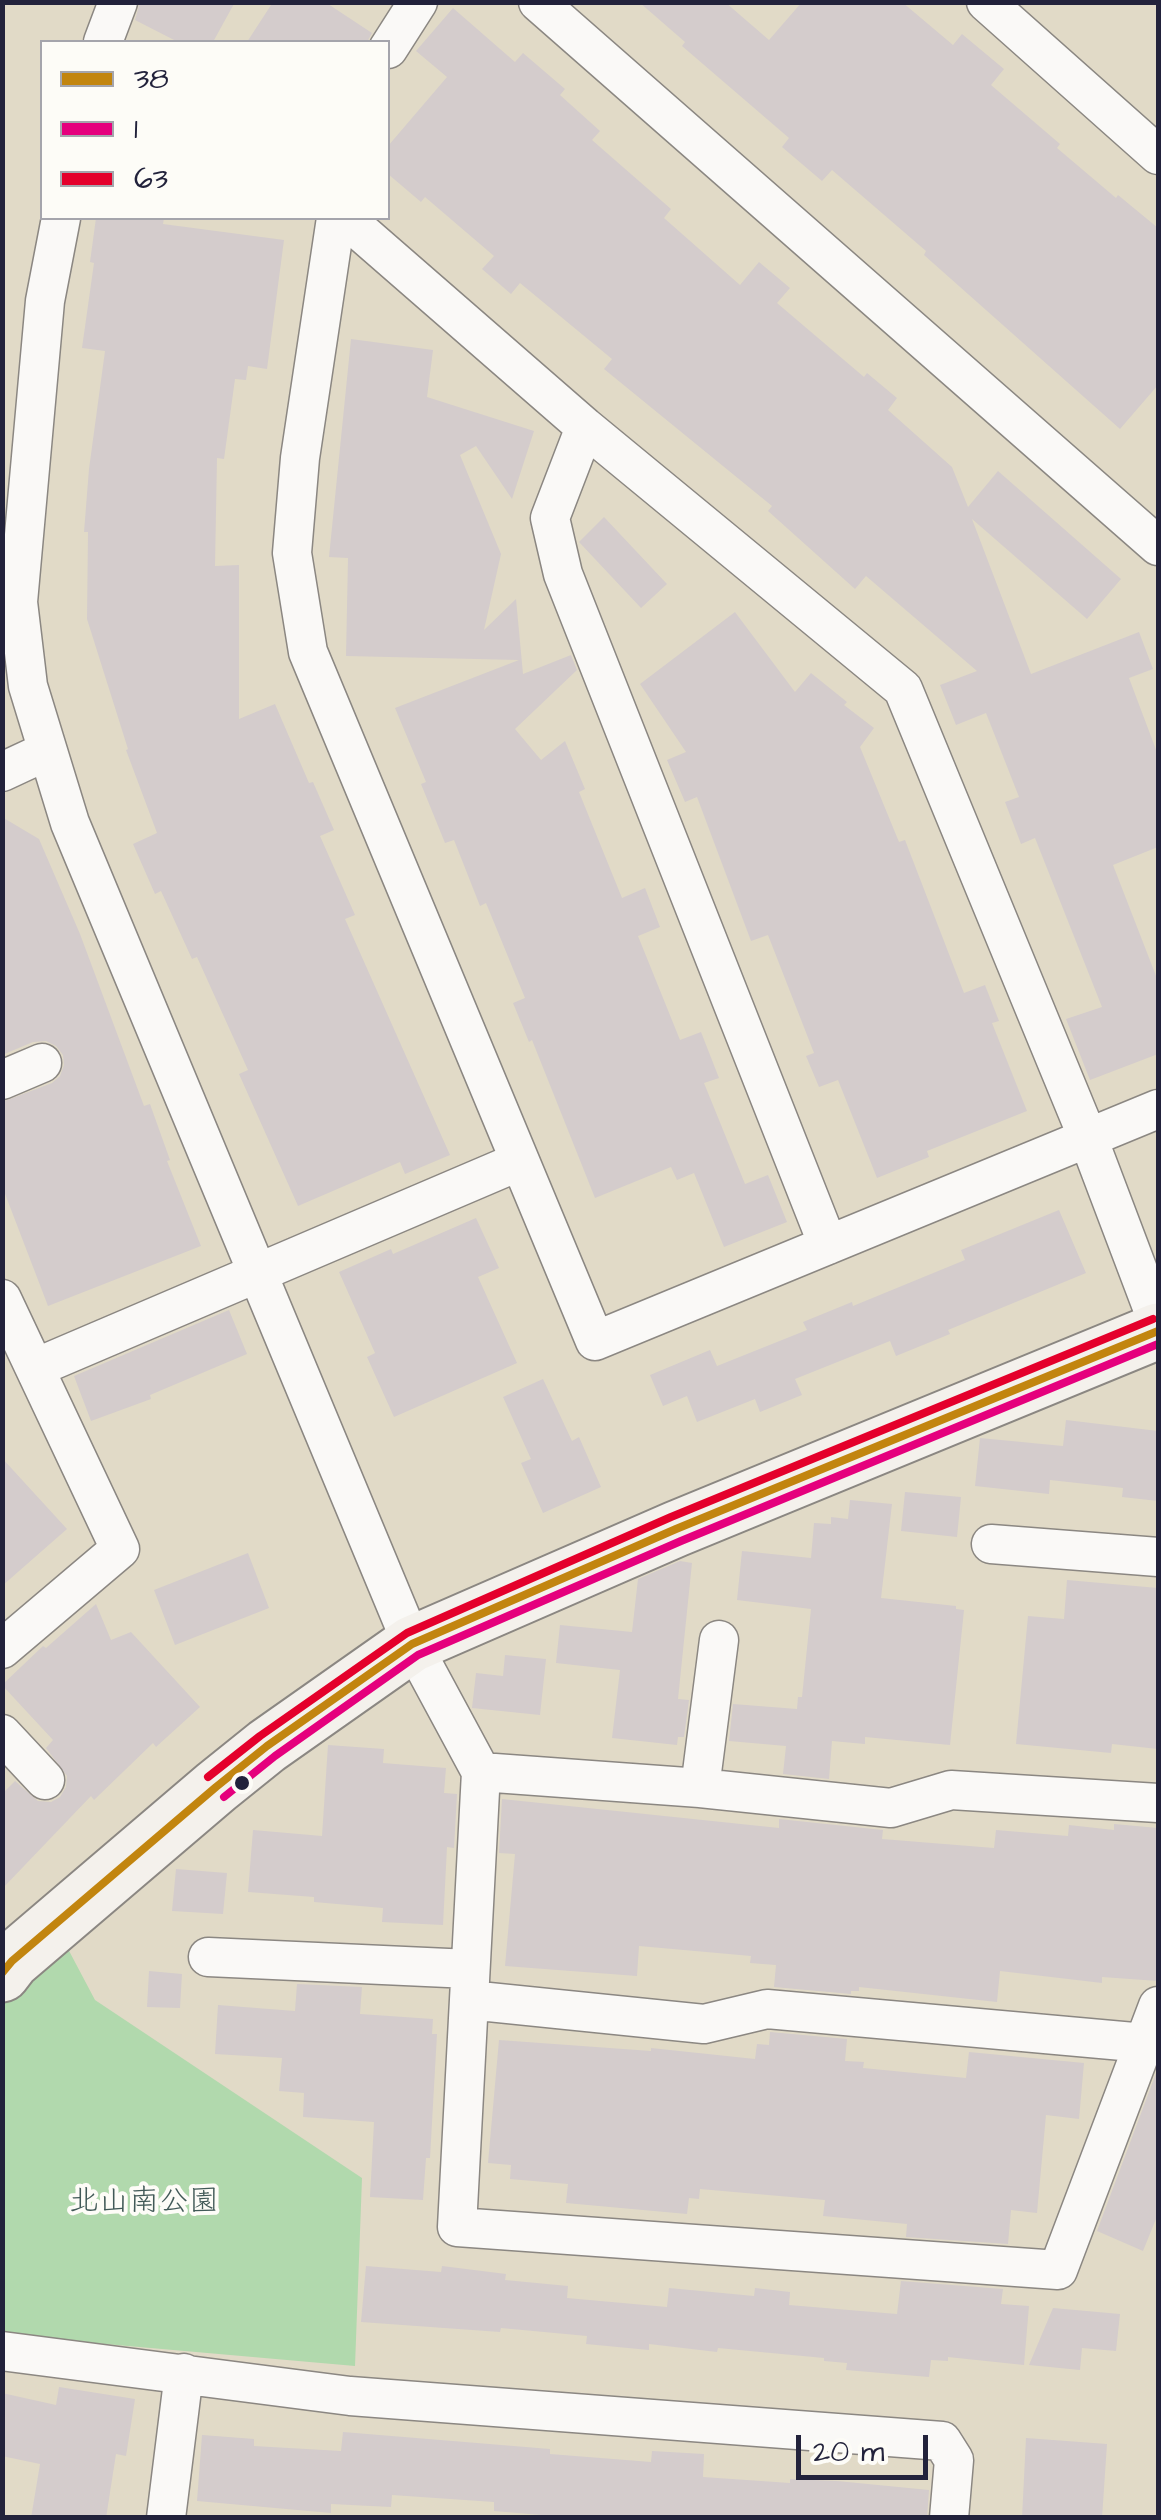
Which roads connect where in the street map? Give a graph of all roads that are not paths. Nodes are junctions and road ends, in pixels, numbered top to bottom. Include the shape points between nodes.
1 (118, 2) edge
2 (418, 2) edge
3 (538, 2) edge
4 (986, 2) edge
5 (104, 40) edge
6 (390, 45) edge
7 (1158, 155) edge
8 (61, 220) edge
9 (336, 220) edge
10 (347, 220) edge
11 (584, 427) junction
12 (1158, 546) edge
13 (15, 682) edge
14 (47, 751) junction
15 (2, 772) edge
16 (42, 1063) dead end
17 (2, 1080) edge
18 (1158, 1109) edge
19 (1088, 1138) junction
20 (520, 1161) junction
21 (828, 1245) junction
22 (257, 1271) junction
23 (2, 1299) edge
24 (1158, 1323) edge
25 (1158, 1331) edge
26 (35, 1368) junction
27 (991, 1544) dead end
28 (1158, 1557) edge
29 (719, 1640) dead end
30 (412, 1644) junction
31 (2, 1649) edge
32 (2, 1734) edge
33 (481, 1772) junction
34 (45, 1780) dead end
35 (700, 1788) junction
36 (1158, 1803) edge
37 (208, 1957) dead end
38 (2, 1974) edge
39 (470, 1984) junction
40 (1158, 2006) edge
41 (1144, 2043) junction
42 (2, 2351) edge
43 (184, 2373) junction
44 (166, 2518) edge
45 (949, 2518) edge

1 - 5 street
2 - 6 street
3 - 12 street
4 - 7 street
8 - 13 street via 45,301
9 - 20 street via 292,553 308,652
10 - 11 street
11 - 19 street via 903,689
11 - 21 street via 550,518 562,574
13 - 14 street
14 - 15 street
14 - 22 street via 70,823
16 - 17 street
18 - 19 street
19 - 21 street
19 - 24 street
20 - 21 street via 596,1341
20 - 22 street
22 - 26 street
22 - 30 street
23 - 26 street
25 - 30 street
26 - 31 street via 120,1549
27 - 28 street
29 - 35 street
30 - 33 street
30 - 38 street via 216,1786
32 - 34 street
33 - 35 street
33 - 39 street
35 - 36 street via 891,1808 952,1790
37 - 39 street
39 - 41 street via 704,2024 767,2008
39 - 41 street via 457,2227 1058,2270
40 - 41 street
42 - 43 street
43 - 44 street
43 - 45 street via 350,2396 942,2441 954,2460

